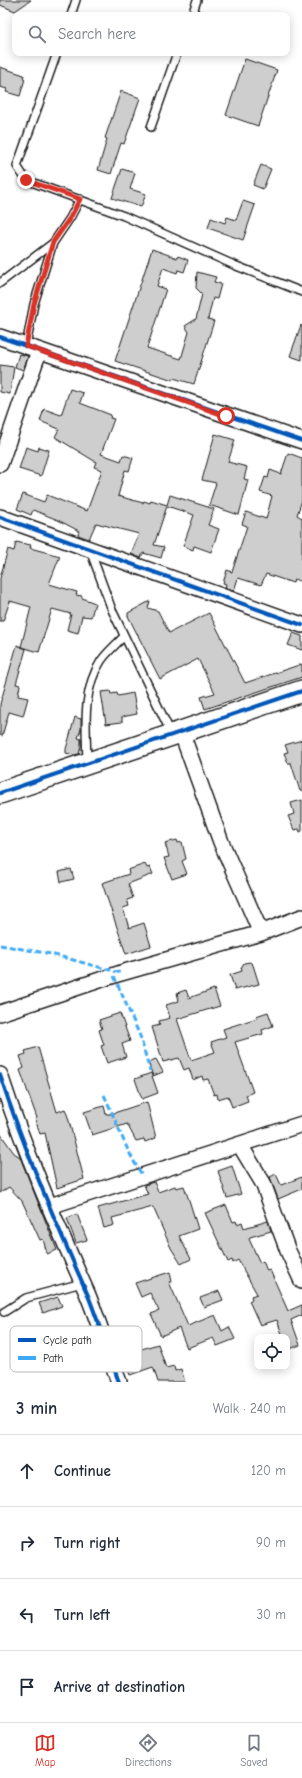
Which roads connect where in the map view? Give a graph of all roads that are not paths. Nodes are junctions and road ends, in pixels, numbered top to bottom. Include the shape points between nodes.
1 (76, 0) edge
2 (197, 0) edge
3 (72, 12) edge
4 (193, 12) edge
5 (56, 56) edge
6 (176, 56) edge
7 (151, 126) dead end
8 (80, 199) junction
9 (53, 242) junction
10 (0, 283) edge
11 (302, 292) edge
12 (0, 337) edge
13 (32, 348) junction
14 (302, 441) edge
15 (0, 464) edge
16 (0, 517) edge
17 (90, 548) junction
18 (302, 625) edge
19 (124, 636) junction
20 (302, 691) edge
21 (177, 733) junction
22 (88, 763) junction
23 (0, 793) edge
24 (302, 917) edge
25 (261, 933) junction
26 (0, 1013) edge
27 (0, 1075) edge
28 (302, 1124) edge
29 (240, 1145) junction
30 (50, 1206) junction
31 (302, 1281) edge
32 (82, 1284) junction
33 (4, 1312) dead end
34 (98, 1326) edge
35 (115, 1372) edge
36 (119, 1382) edge

1 - 3 lane
2 - 4 lane
5 - 8 lane via 17,166 26,180
6 - 7 lane
8 - 9 lane
8 - 11 lane via 146,225 234,266
9 - 10 lane
9 - 13 lane via 34,304
12 - 13 street
13 - 14 street
13 - 15 street
16 - 17 street
17 - 18 street
17 - 19 lane
19 - 21 lane
19 - 22 lane via 101,661 91,682 86,727
20 - 21 street
21 - 22 street
21 - 25 street
22 - 23 street
24 - 25 street
25 - 26 street via 121,973
27 - 30 street via 11,1110
28 - 29 street
29 - 30 street
29 - 31 street via 263,1183
30 - 32 street
32 - 33 lane via 26,1298
32 - 34 street
35 - 36 street

